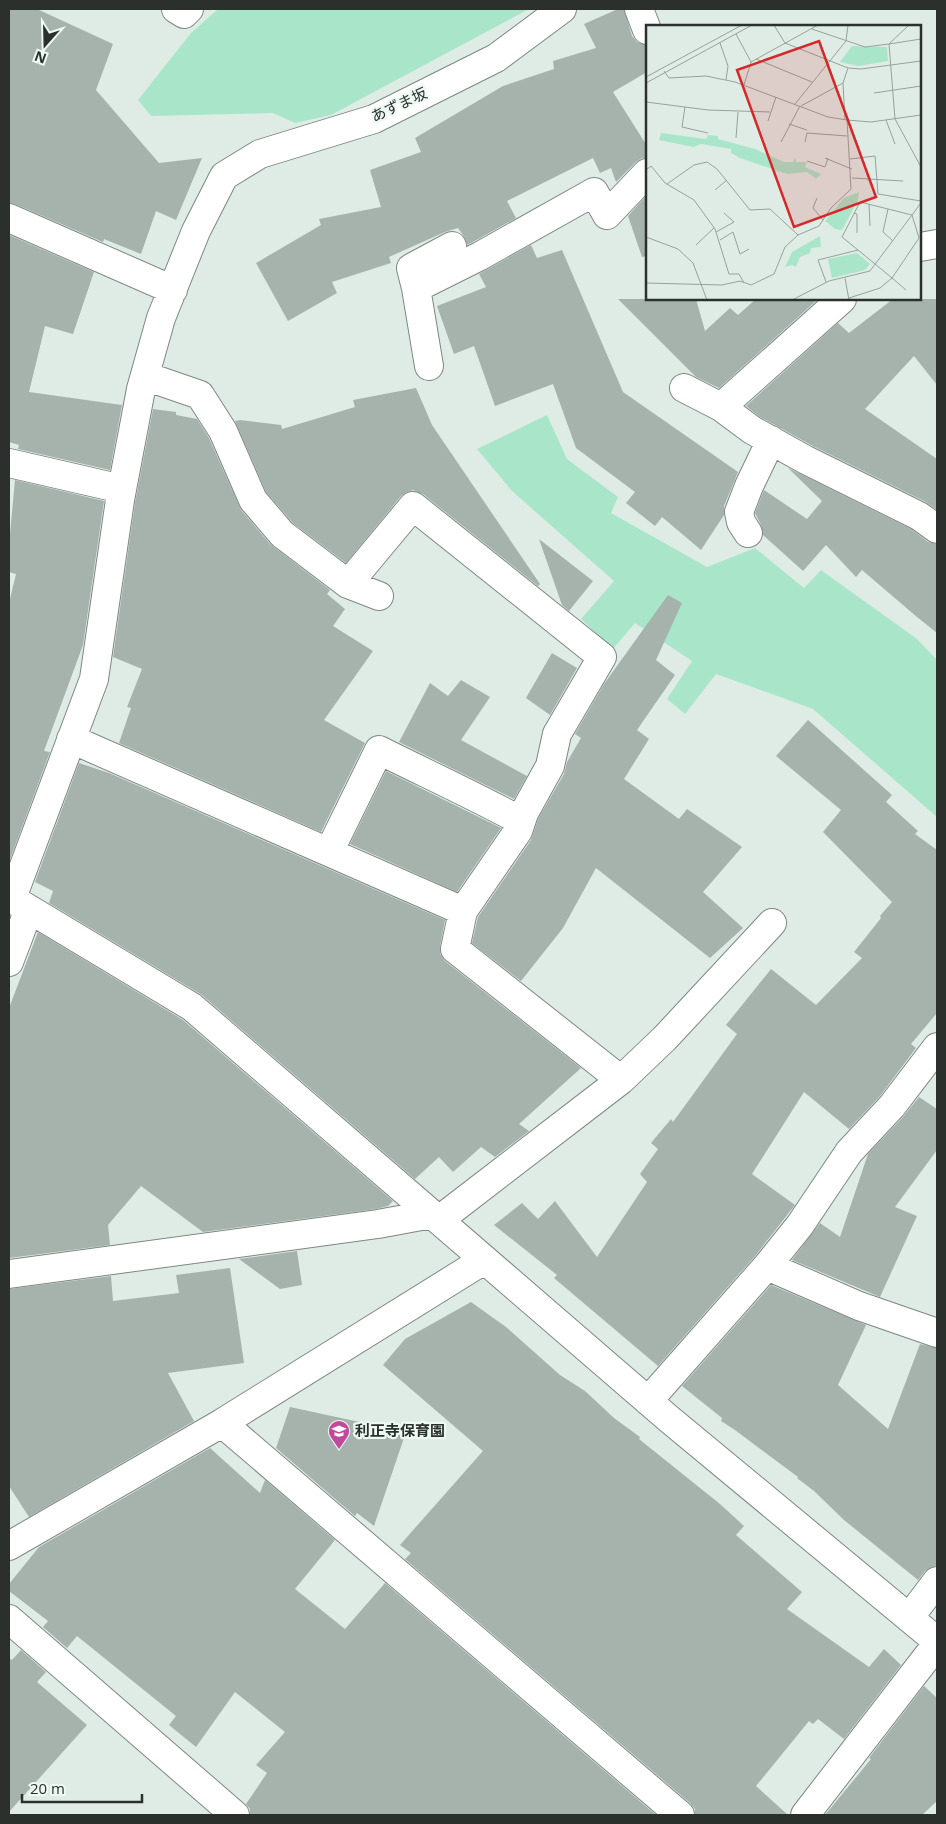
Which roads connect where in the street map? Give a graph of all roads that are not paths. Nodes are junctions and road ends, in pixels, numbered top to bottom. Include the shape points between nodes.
1 (176, 9) edge
2 (189, 9) edge
3 (562, 9) edge
4 (639, 9) edge
5 (646, 27) edge
6 (646, 174) edge
7 (9, 218) edge
8 (937, 244) edge
9 (452, 246) dead end
10 (921, 247) edge
11 (416, 288) junction
12 (173, 290) junction
13 (841, 300) edge
14 (429, 366) dead end
15 (145, 376) junction
16 (684, 388) dead end
17 (721, 407) junction
18 (761, 435) junction
19 (9, 463) edge
20 (122, 489) junction
21 (937, 529) edge
22 (748, 533) dead end
23 (348, 584) junction
24 (379, 596) dead end
25 (71, 739) junction
26 (520, 826) junction
27 (329, 852) junction
28 (17, 901) edge
29 (463, 911) junction
30 (772, 923) dead end
31 (9, 962) edge
32 (937, 1047) edge
33 (621, 1080) junction
34 (436, 1217) junction
35 (484, 1260) junction
36 (767, 1266) junction
37 (9, 1274) edge
38 (937, 1333) edge
39 (648, 1401) junction
40 (222, 1423) junction
41 (9, 1546) edge
42 (937, 1581) edge
43 (910, 1618) junction
44 (9, 1619) edge
45 (937, 1642) edge
46 (236, 1815) edge
47 (680, 1815) edge
48 (805, 1815) edge

1 - 2 street via 184,14
3 - 12 street, あずま坂 via 496,58 374,119 260,154 224,176 196,231
4 - 5 street
6 - 11 street via 607,215 594,192
7 - 12 street
8 - 10 street
9 - 11 street via 410,268
11 - 14 street
12 - 15 street via 161,318
13 - 17 street
15 - 20 street
15 - 23 street via 200,395 224,431 253,500 282,534
16 - 17 street
17 - 18 street
18 - 21 street via 919,516
18 - 22 street via 739,512
19 - 20 street
20 - 25 street via 94,679
23 - 24 street
23 - 26 street via 412,506 602,657 557,734 550,766
25 - 27 street
25 - 28 street
26 - 27 street via 478,798 379,750
26 - 29 street
27 - 29 street
28 - 31 street
28 - 34 street via 192,1007
29 - 33 street via 455,949
30 - 33 street via 665,1038
32 - 36 street via 892,1106 849,1152 800,1225
33 - 34 street
34 - 35 street
34 - 37 street
35 - 39 street
35 - 40 street
36 - 38 street via 859,1306
36 - 39 street
39 - 43 street
40 - 41 street
40 - 47 street
42 - 43 street
43 - 45 street
44 - 46 street
45 - 48 street

